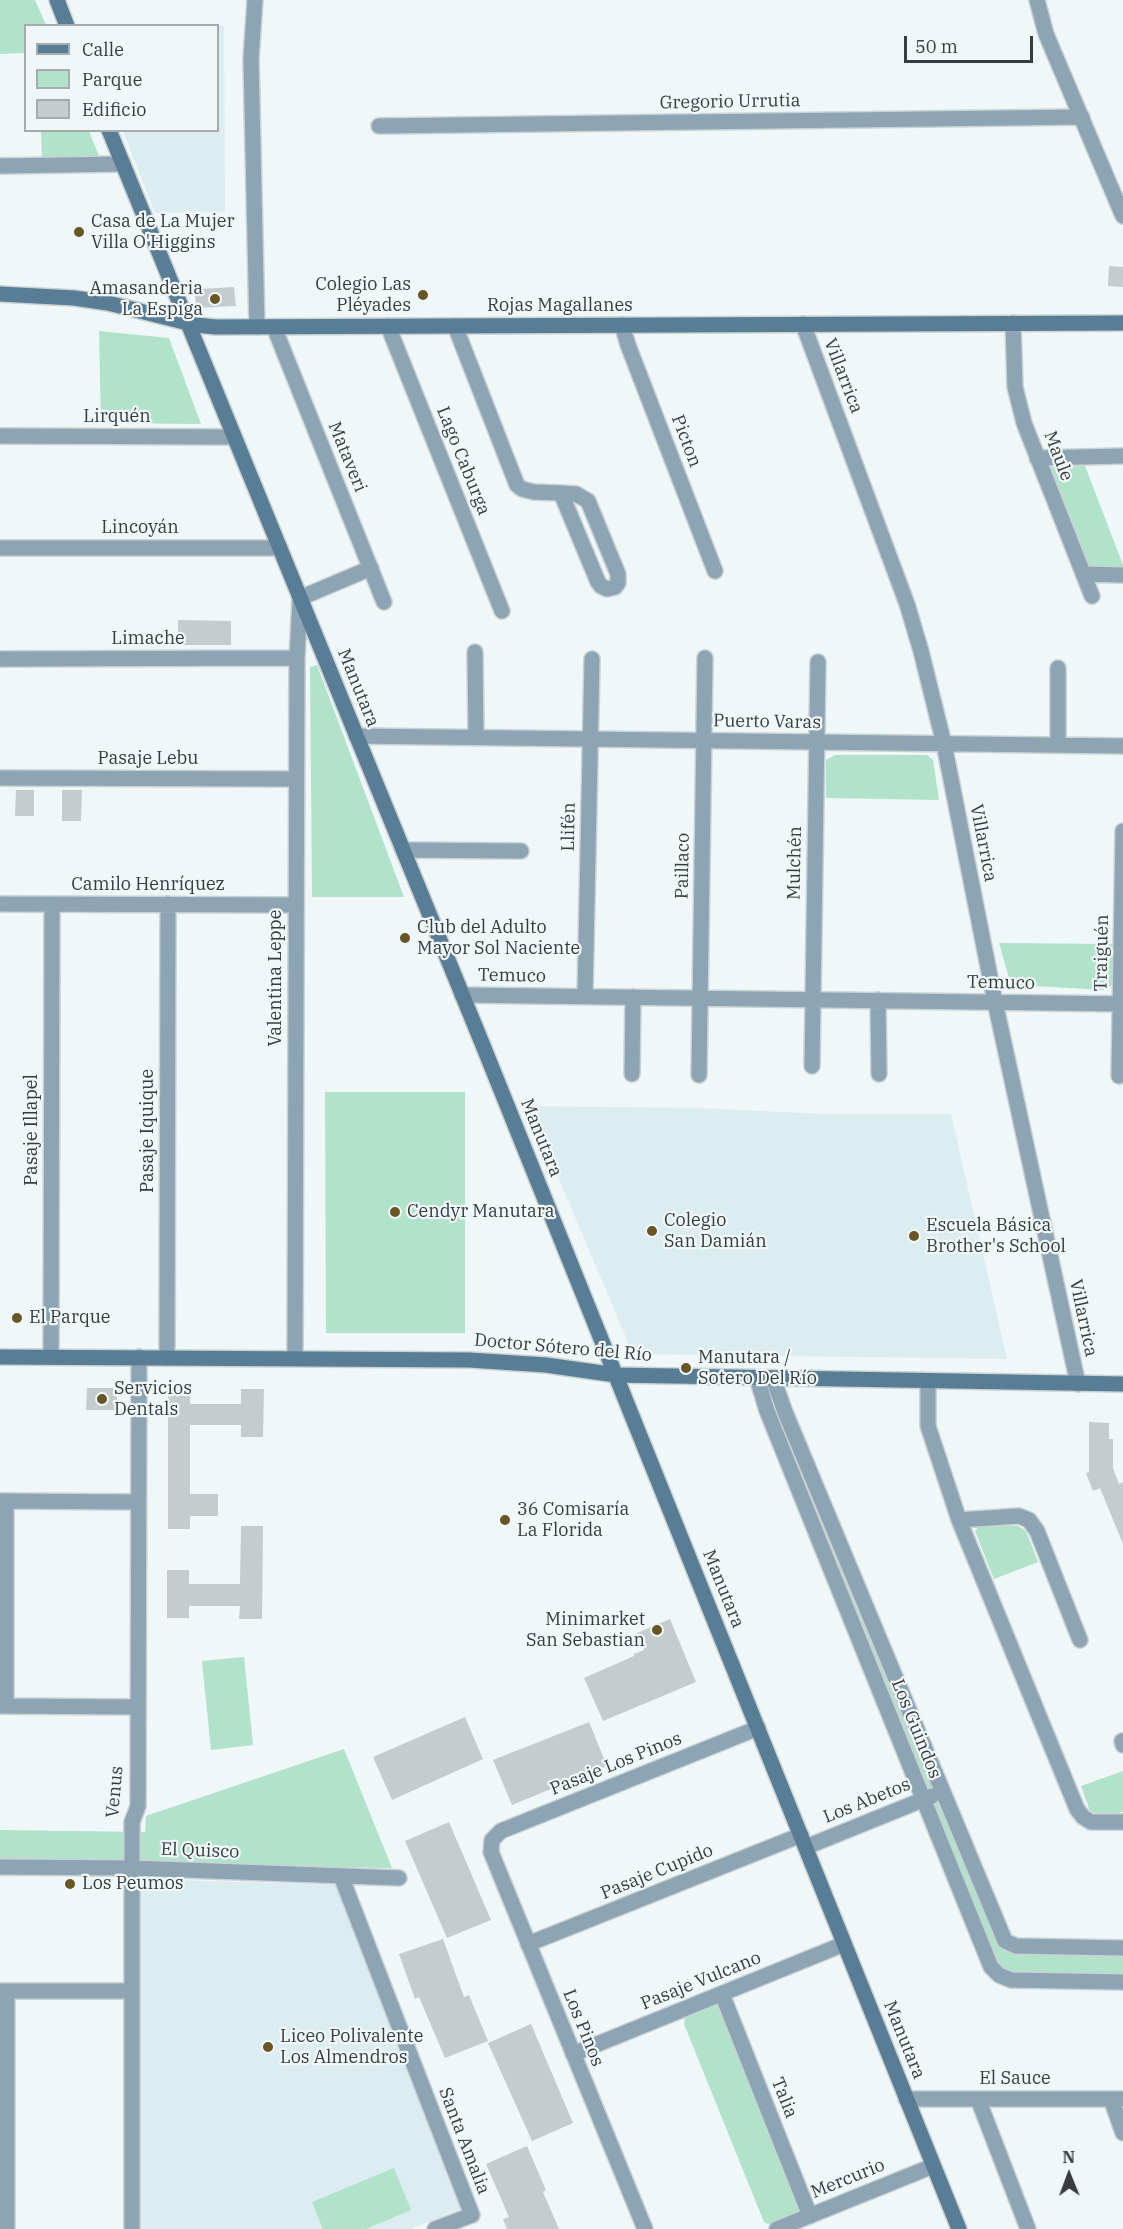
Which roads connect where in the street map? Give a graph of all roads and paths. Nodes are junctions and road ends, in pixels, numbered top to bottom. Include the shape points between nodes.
1 (57, 0) edge
2 (255, 0) edge
3 (1037, 0) edge
4 (66, 24) edge
5 (1082, 117) junction
6 (379, 126) dead end
7 (111, 132) edge
8 (123, 164) junction
9 (0, 166) edge
10 (1123, 216) edge
11 (0, 294) edge
12 (188, 323) junction
13 (1013, 323) junction
14 (1123, 323) edge
15 (803, 324) junction
16 (622, 325) junction
17 (388, 326) junction
18 (455, 326) junction
19 (257, 327) junction
20 (273, 327) junction
21 (0, 436) edge
22 (234, 437) junction
23 (1123, 456) edge
24 (1037, 458) junction
25 (561, 493) junction
26 (0, 548) edge
27 (280, 548) junction
28 (371, 568) junction
29 (715, 571) dead end
30 (1083, 574) junction
31 (1123, 575) edge
32 (1092, 596) dead end
33 (300, 598) junction
34 (384, 602) dead end
35 (502, 611) dead end
36 (475, 652) dead end
37 (705, 657) dead end
38 (297, 658) junction
39 (0, 659) edge
40 (592, 659) dead end
41 (818, 662) dead end
42 (1058, 668) dead end
43 (356, 736) junction
44 (476, 737) junction
45 (590, 739) junction
46 (704, 741) junction
47 (816, 742) junction
48 (944, 744) junction
49 (1058, 745) junction
50 (1123, 746) edge
51 (0, 778) edge
52 (296, 779) junction
53 (1123, 831) edge
54 (403, 850) junction
55 (522, 851) dead end
56 (0, 904) edge
57 (52, 904) junction
58 (168, 904) junction
59 (296, 905) junction
60 (462, 995) junction
61 (585, 996) junction
62 (633, 997) junction
63 (700, 998) junction
64 (813, 999) junction
65 (878, 1000) junction
66 (994, 1002) junction
67 (1122, 1004) edge
68 (812, 1066) dead end
69 (632, 1074) dead end
70 (879, 1074) dead end
71 (699, 1075) dead end
72 (1119, 1076) dead end
73 (0, 1357) edge
74 (51, 1357) junction
75 (139, 1358) junction
76 (167, 1358) junction
77 (295, 1358) junction
78 (616, 1375) junction
79 (757, 1378) junction
80 (773, 1378) junction
81 (928, 1381) junction
82 (1078, 1384) junction
83 (1123, 1384) edge
84 (3, 1501) edge
85 (138, 1502) junction
86 (958, 1520) junction
87 (1080, 1640) dead end
88 (3, 1707) edge
89 (138, 1707) junction
90 (758, 1728) junction
91 (943, 1791) junction
92 (924, 1799) junction
93 (1123, 1822) edge
94 (492, 1840) joint
95 (803, 1841) junction
96 (0, 1867) edge
97 (132, 1868) junction
98 (341, 1876) junction
99 (399, 1878) dead end
100 (528, 1944) junction
101 (844, 1944) junction
102 (1123, 1948) edge
103 (1123, 1982) edge
104 (4, 1991) edge
105 (132, 1991) junction
106 (722, 1994) junction
107 (573, 2055) junction
108 (906, 2098) junction
109 (978, 2099) junction
110 (1117, 2099) edge
111 (1123, 2133) edge
112 (933, 2166) junction
113 (810, 2216) junction
114 (7, 2229) edge
115 (132, 2229) edge
116 (435, 2229) edge
117 (645, 2229) edge
118 (777, 2229) edge
119 (959, 2229) edge
120 (1028, 2229) edge

1 - 4 main road
2 - 19 street via 250,42
3 - 5 street via 1046,34
5 - 6 street, Gregorio Urrutia
5 - 10 street
7 - 8 main road, Manutara
8 - 9 street
8 - 12 main road, Manutara
11 - 12 main road, Rojas Magallanes via 108,303
12 - 19 main road, Rojas Magallanes
12 - 22 main road, Manutara
13 - 14 main road, Rojas Magallanes
13 - 15 main road, Rojas Magallanes
13 - 24 street, Maule via 1016,387
15 - 16 main road, Rojas Magallanes
15 - 48 street, Villarrica via 907,604
16 - 18 main road, Rojas Magallanes
16 - 29 street, Picton
17 - 18 main road, Rojas Magallanes
17 - 20 main road, Rojas Magallanes
17 - 35 street, Lago Caburga
18 - 25 street via 517,485 528,491
19 - 20 main road, Rojas Magallanes
20 - 28 street, Mataveri
21 - 22 street, Lirquén
22 - 27 main road, Manutara
23 - 24 street
24 - 30 street, Maule
25 - 25 street via 582,496 591,507 618,574 618,584 613,588 604,588 598,582
26 - 27 street, Lincoyán
27 - 33 main road, Manutara
28 - 33 street
28 - 34 street, Mataveri
30 - 31 street
30 - 32 street, Maule
33 - 38 street, Valentina Leppe
33 - 43 main road, Manutara
36 - 44 street
37 - 46 street, Paillaco
38 - 39 street, Limache
38 - 52 street, Valentina Leppe
40 - 45 street, Llifén
41 - 47 street, Mulchén
42 - 49 street
43 - 44 street, Puerto Varas
43 - 54 main road, Manutara
44 - 45 street, Puerto Varas
45 - 46 street, Puerto Varas
45 - 61 street, Llifén
46 - 47 street, Puerto Varas
46 - 63 street, Paillaco
47 - 48 street, Puerto Varas
47 - 64 street, Mulchén
48 - 49 street, Puerto Varas
48 - 66 street, Villarrica
49 - 50 street, Puerto Varas
51 - 52 street, Pasaje Lebu
52 - 59 street, Valentina Leppe
53 - 67 street, Traiguén
54 - 55 street
54 - 60 main road, Manutara
56 - 57 street, Camilo Henríquez
57 - 58 street, Camilo Henríquez
57 - 74 street, Pasaje Illapel
58 - 59 street, Camilo Henríquez
58 - 76 street, Pasaje Iquique
59 - 77 street, Valentina Leppe
60 - 61 street, Temuco
60 - 78 main road, Manutara
61 - 62 street, Temuco
62 - 63 street, Temuco
62 - 69 street
63 - 64 street, Temuco
63 - 71 street, Paillaco
64 - 65 street, Temuco
64 - 68 street, Mulchén
65 - 66 street, Temuco
65 - 70 street
66 - 67 street, Temuco
66 - 82 street, Villarrica
67 - 72 street, Traiguén
73 - 74 main road, Doctor Sótero del Río
74 - 75 main road, Doctor Sótero del Río
75 - 76 main road, Doctor Sótero del Río
75 - 85 street, Venus
76 - 77 main road, Doctor Sótero del Río
77 - 78 main road, Doctor Sótero del Río via 508,1362
78 - 79 main road, Doctor Sótero del Río
78 - 90 main road, Manutara
79 - 80 main road, Doctor Sótero del Río
79 - 92 street, Los Guindos
80 - 81 main road, Doctor Sótero del Río
80 - 91 street, Los Guindos
81 - 82 main road, Doctor Sótero del Río
81 - 86 street via 928,1426
82 - 83 main road, Doctor Sótero del Río
84 - 85 street
84 - 88 street
85 - 89 street, Venus
86 - 87 street via 1019,1516 1029,1520 1037,1531
86 - 93 street via 1079,1813 1091,1822
88 - 89 street
89 - 97 street, Venus via 138,1806 132,1822
90 - 94 street, Pasaje Los Pinos via 501,1831
90 - 95 main road, Manutara
91 - 92 street, Los Abetos
91 - 102 street, Los Guindos via 1005,1941 1016,1946
92 - 95 street, Los Abetos
92 - 103 street, Los Guindos via 994,1972 1011,1980
94 - 100 street, Los Pinos via 491,1852
95 - 100 street, Pasaje Cupido
95 - 101 main road, Manutara
96 - 97 street, El Quisco
97 - 98 street, El Quisco
97 - 105 street, Venus
98 - 99 street, El Quisco
98 - 116 street, Santa Amalia via 472,2215
100 - 107 street, Los Pinos
101 - 106 street, Pasaje Vulcano
101 - 108 main road, Manutara
104 - 105 street
104 - 114 street
105 - 115 street, Venus
106 - 107 street, Pasaje Vulcano
106 - 113 street, Talia
107 - 117 street, Los Pinos
108 - 109 street, El Sauce
108 - 112 main road, Manutara
109 - 110 street, El Sauce
109 - 120 street
110 - 111 street
112 - 113 street, Mercurio
112 - 119 main road, Manutara
113 - 118 street, Mercurio

